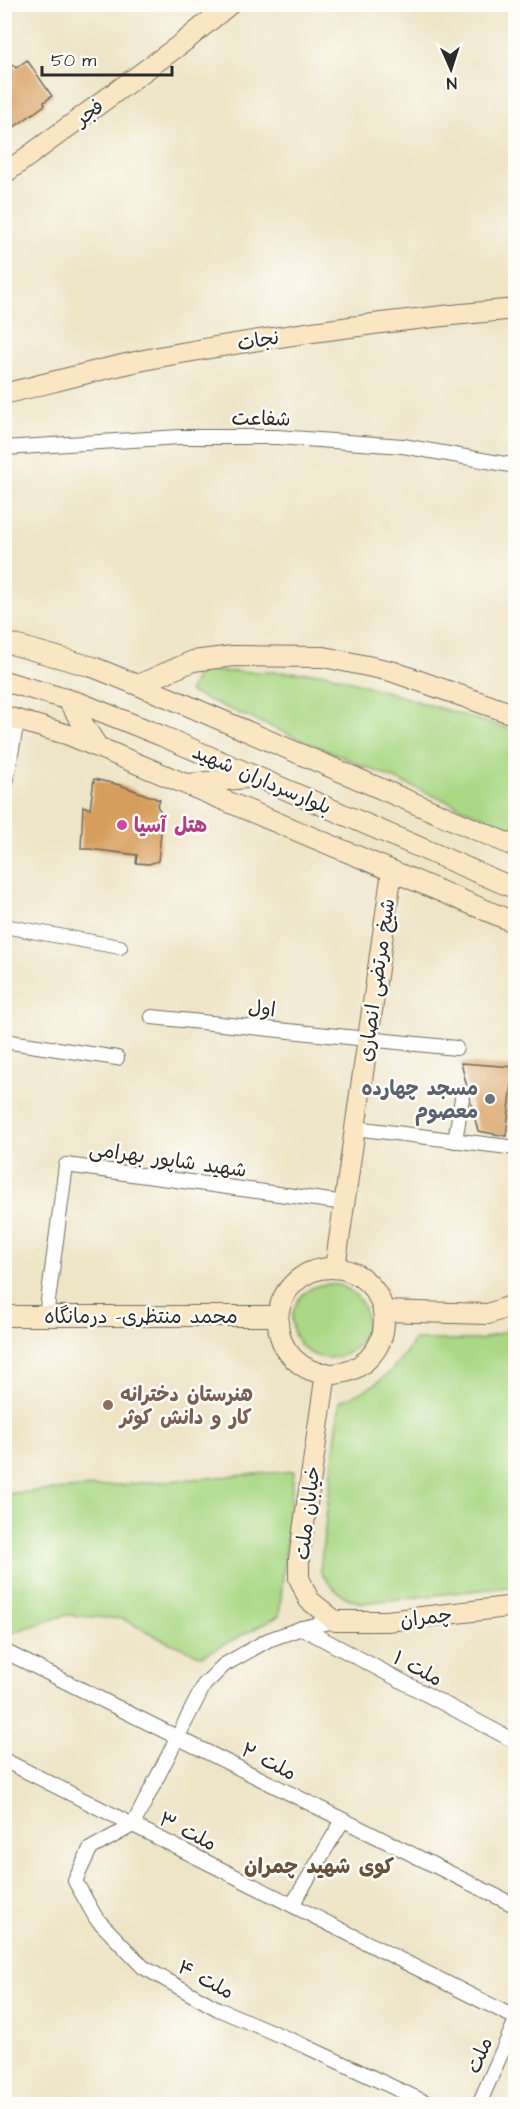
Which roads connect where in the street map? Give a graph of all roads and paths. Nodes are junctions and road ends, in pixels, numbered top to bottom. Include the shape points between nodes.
1 (230, 4) edge
2 (4, 174) edge
3 (516, 309) edge
4 (4, 394) edge
5 (4, 448) edge
6 (516, 466) edge
7 (4, 642) edge
8 (4, 681) edge
9 (138, 686) junction
10 (67, 699) junction
11 (516, 715) edge
12 (10, 718) edge
13 (97, 746) junction
14 (256, 777) junction
15 (186, 784) junction
16 (4, 794) edge
17 (516, 847) edge
18 (392, 871) junction
19 (516, 889) edge
20 (516, 923) edge
21 (4, 926) edge
22 (120, 947) dead end
23 (153, 1017) dead end
24 (368, 1038) junction
25 (4, 1041) edge
26 (456, 1048) dead end
27 (117, 1058) dead end
28 (462, 1098) dead end
29 (355, 1128) junction
30 (455, 1141) junction
31 (516, 1148) edge
32 (345, 1203) junction
33 (335, 1268) junction
34 (516, 1304) edge
35 (383, 1311) junction
36 (4, 1316) edge
37 (46, 1316) junction
38 (278, 1316) junction
39 (326, 1373) junction
40 (516, 1606) edge
41 (336, 1621) junction
42 (303, 1628) junction
43 (4, 1651) edge
44 (177, 1737) junction
45 (516, 1742) edge
46 (4, 1760) edge
47 (343, 1820) junction
48 (133, 1825) junction
49 (292, 1905) junction
50 (516, 1906) edge
51 (516, 2019) edge
52 (429, 2104) edge
53 (479, 2104) edge

1 - 2 street, فجر
3 - 4 street, نجات via 427,316 287,336 162,357
5 - 6 street, شفاعت via 180,437 277,437 403,446
7 - 9 street, بلوارسرداران شهید via 93,667
8 - 10 street, بلوارسرداران شهید
9 - 11 street via 193,661 233,656 324,657 391,671
9 - 17 street, بلوارسرداران شهید
10 - 13 street
10 - 14 street, بلوارسرداران شهید
12 - 13 street
12 - 16 street
13 - 15 street
14 - 15 street
14 - 19 street, بلوارسرداران شهید
15 - 18 street
18 - 20 street
18 - 24 street, شیخ مرتضی انصاری
21 - 22 street
23 - 24 street, اول
24 - 26 street, اول
24 - 29 street, شیخ مرتضی انصاری
25 - 27 street
28 - 30 street
29 - 30 street
29 - 32 street, شیخ مرتضی انصاری
30 - 31 street
32 - 33 street, شیخ مرتضی انصاری
32 - 37 street, شهید شاپور بهرامی via 66,1165
33 - 35 street via 361,1277 379,1298
33 - 38 street via 321,1268 296,1280 287,1290
34 - 35 street via 488,1314
35 - 39 street via 381,1338 370,1356 354,1368
36 - 37 street, محمد منتظری- درمانگاه
37 - 38 street, محمد منتظری- درمانگاه
38 - 39 street via 279,1330 290,1355 307,1367
39 - 41 street, خیابان ملت via 299,1578 309,1600
40 - 41 street, چمران via 387,1621
41 - 42 street
42 - 44 street via 268,1640 224,1665 204,1685
42 - 45 street, ملت ۱
43 - 44 street, ملت ۲
44 - 47 street, ملت ۲
44 - 48 street
46 - 48 street, ملت ۳
47 - 49 street
47 - 50 street, ملت ۲
48 - 49 street, ملت ۳
48 - 52 street, ملت ۴ via 90,1849 75,1881 96,1918 142,1967 218,2009
49 - 51 street, ملت ۳
51 - 53 street, ملت

